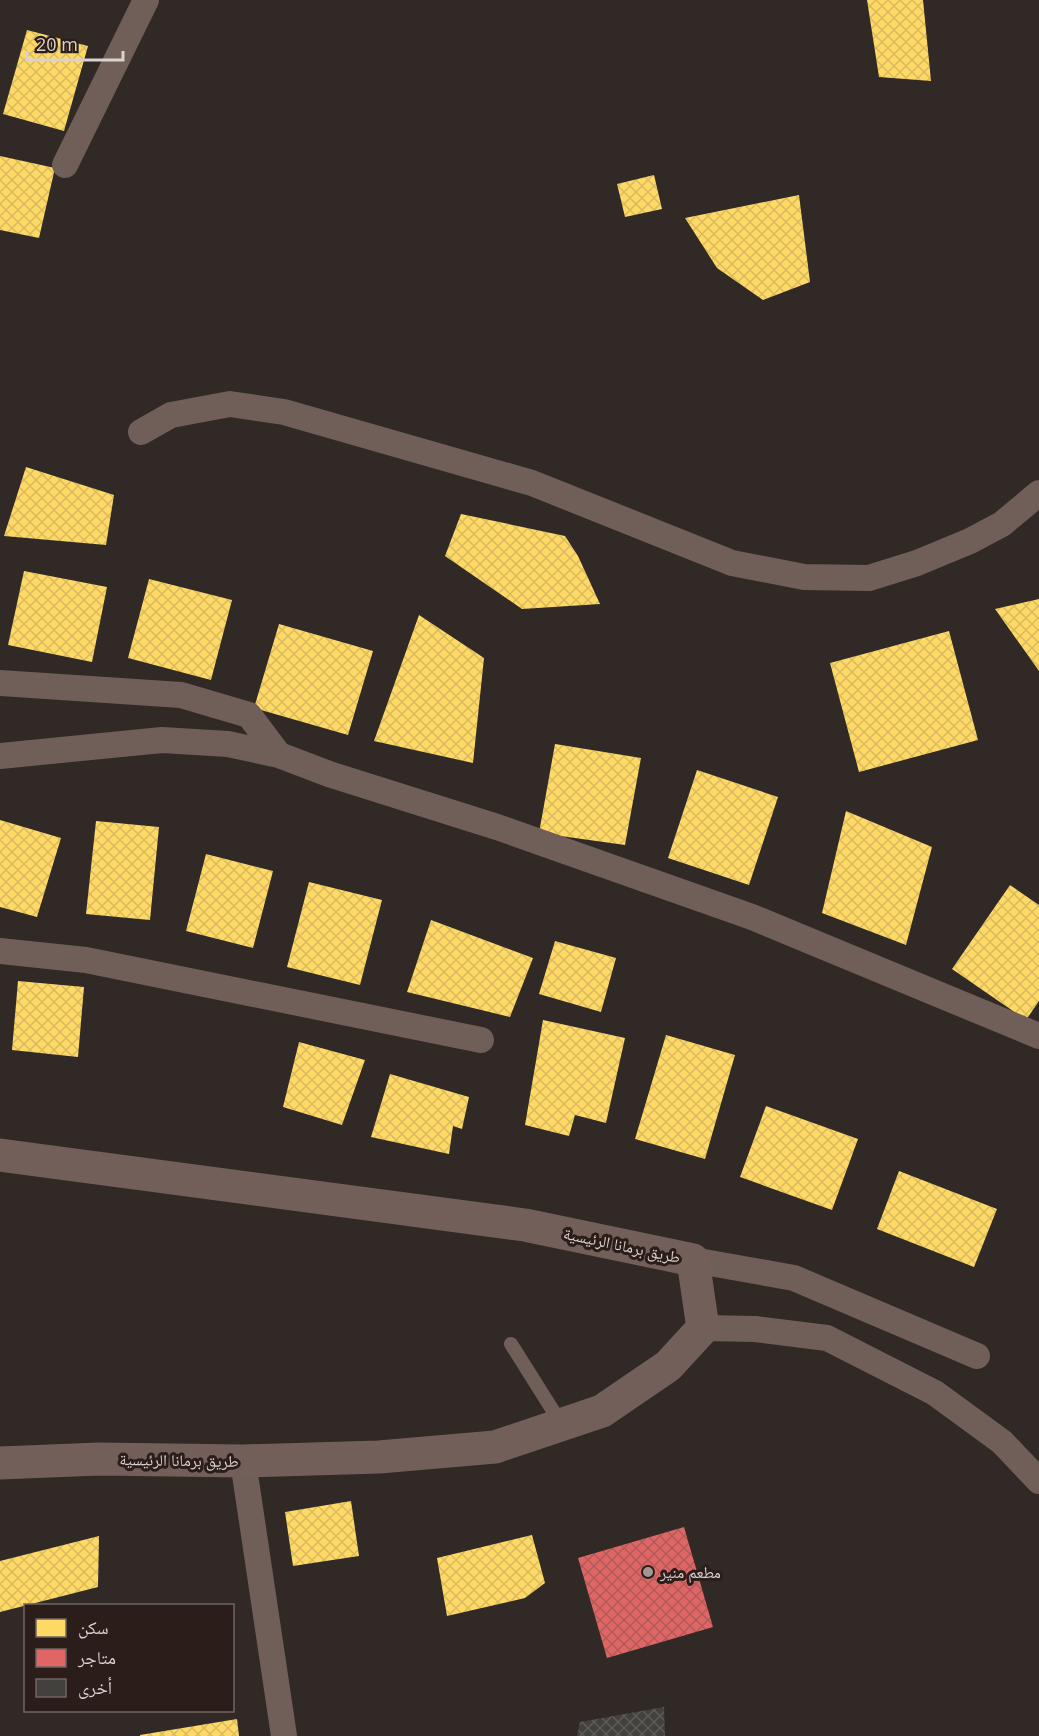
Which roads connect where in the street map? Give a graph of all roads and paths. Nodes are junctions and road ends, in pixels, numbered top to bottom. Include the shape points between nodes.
1 (146, 0) edge
2 (65, 165) dead end
3 (141, 432) dead end
4 (1039, 494) edge
5 (0, 683) edge
6 (279, 755) junction
7 (0, 756) edge
8 (0, 951) edge
9 (1039, 1036) edge
10 (481, 1040) dead end
11 (0, 1155) edge
12 (693, 1260) junction
13 (703, 1328) junction
14 (511, 1344) dead end
15 (977, 1356) dead end
16 (562, 1425) junction
17 (243, 1461) junction
18 (0, 1463) edge
19 (1039, 1481) edge
20 (285, 1736) edge

1 - 2 street
3 - 4 street via 171,415 230,404 284,411 532,483 732,563 804,577 869,578 917,563 1002,524
5 - 6 street via 181,695 249,715
6 - 7 street via 228,744 162,740
6 - 9 street via 752,917
8 - 10 street via 86,960
11 - 12 street, طريق برمانا الرئيسية via 525,1225
12 - 13 street, طريق برمانا الرئيسية
12 - 15 street via 794,1278
13 - 16 street, طريق برمانا الرئيسية via 668,1366 602,1411
13 - 19 street via 755,1329 827,1338 935,1393 1002,1442
14 - 16 lane
16 - 17 street, طريق برمانا الرئيسية via 495,1447 379,1457
17 - 18 street, طريق برمانا الرئيسية via 99,1459
17 - 20 street

